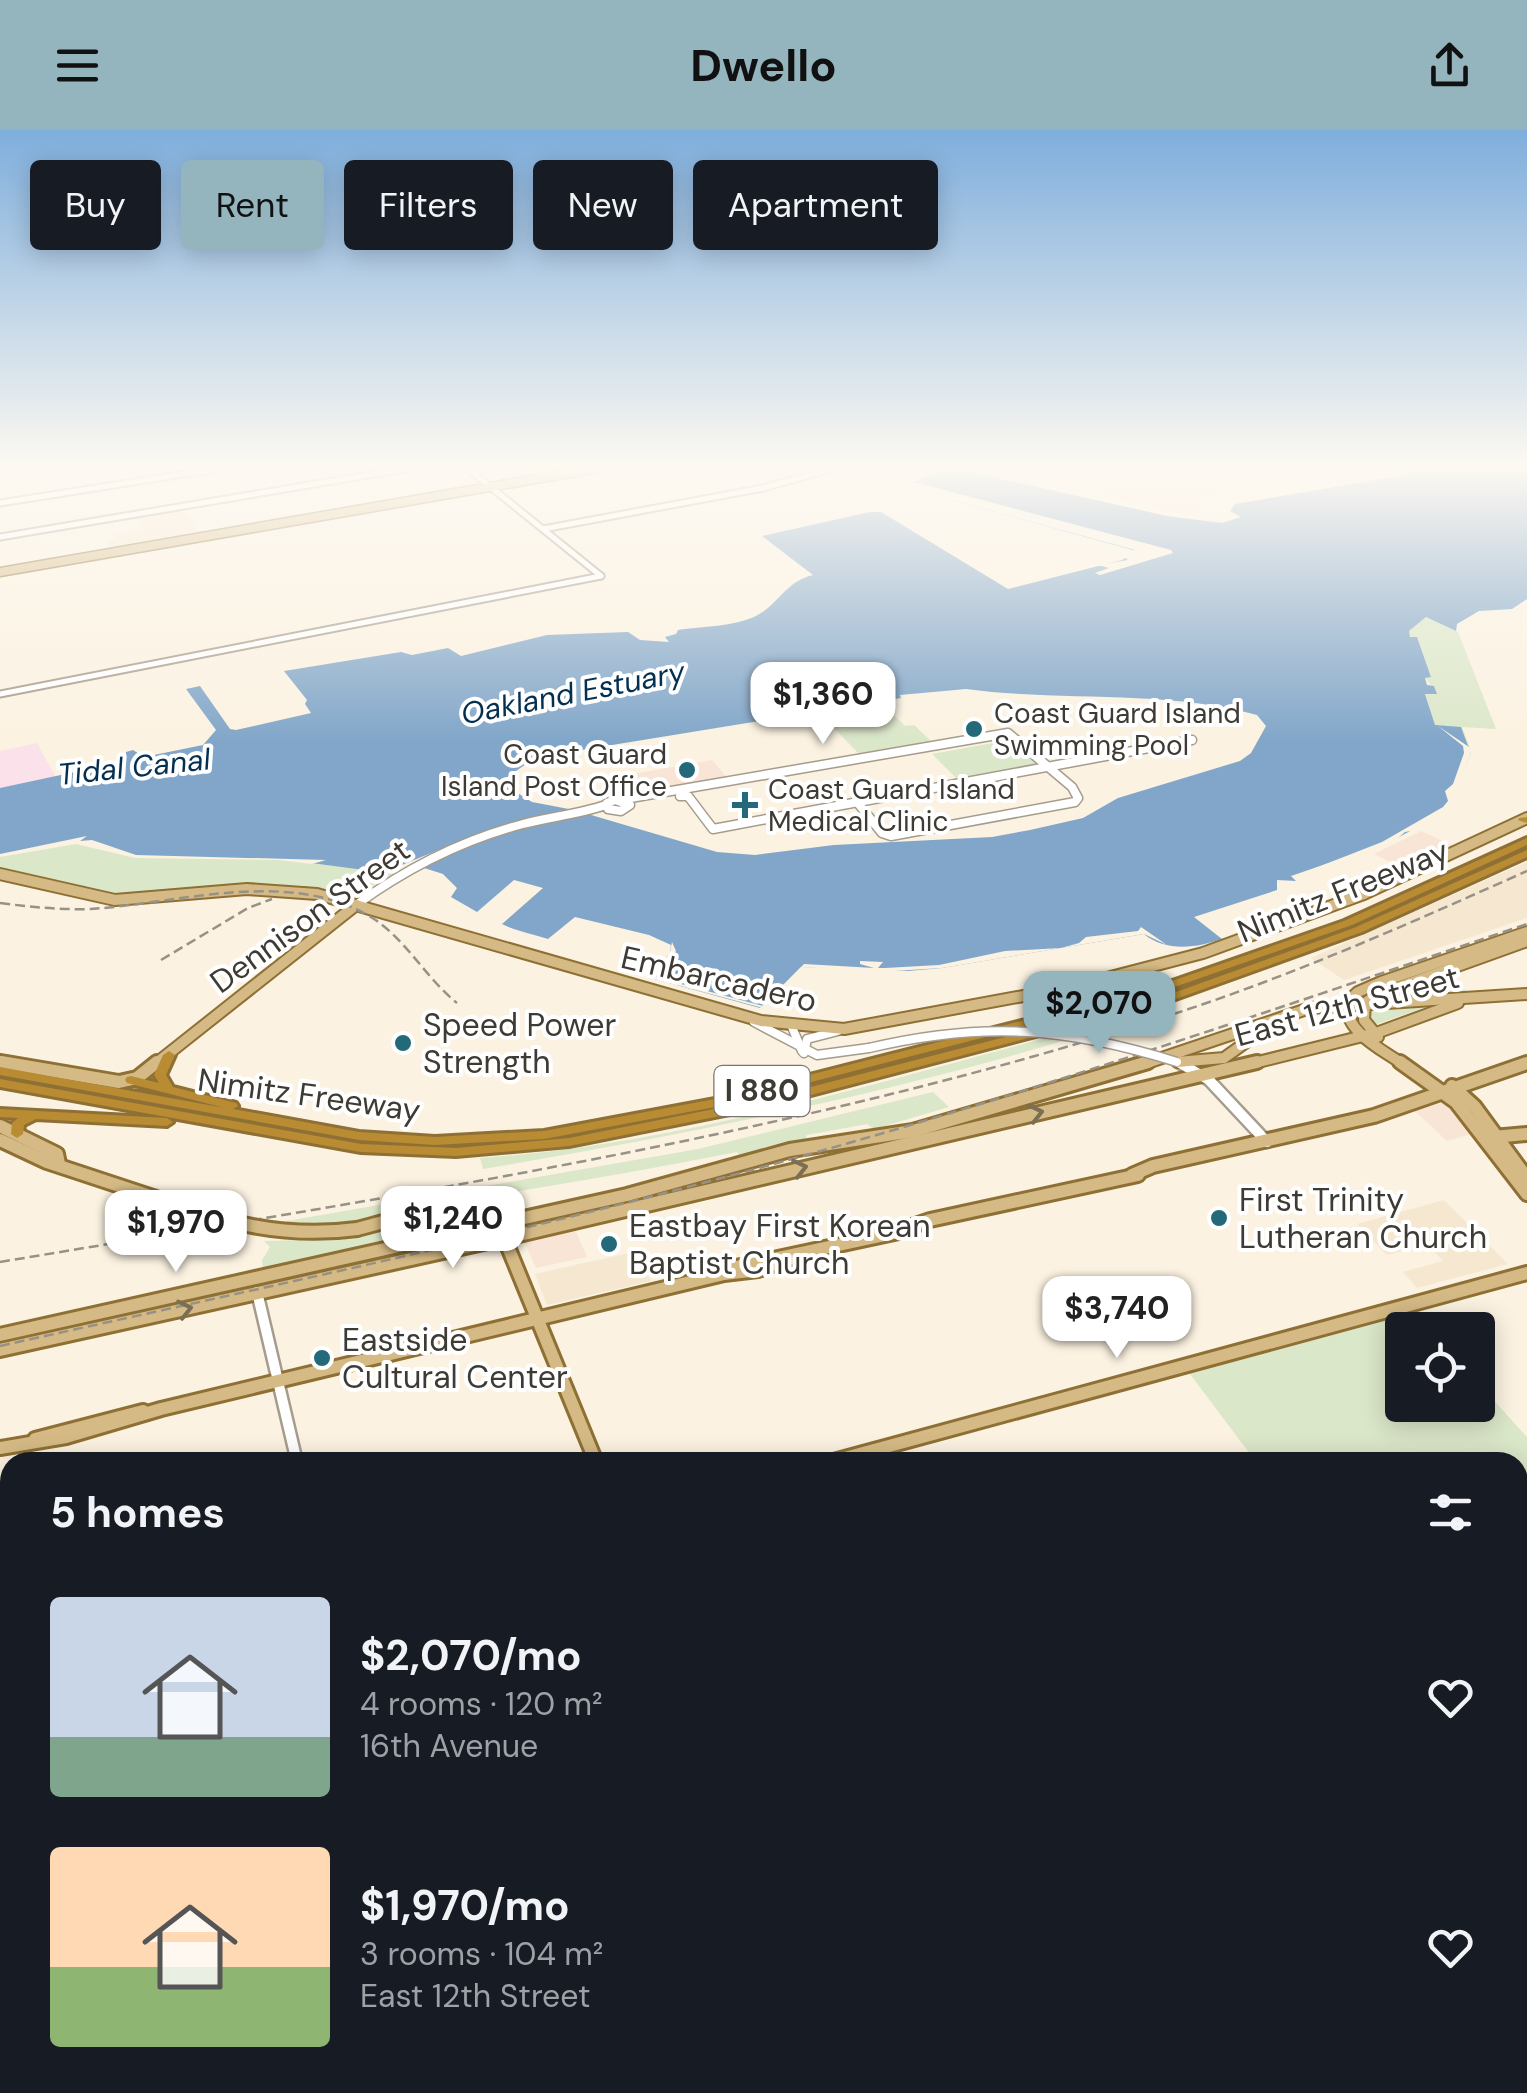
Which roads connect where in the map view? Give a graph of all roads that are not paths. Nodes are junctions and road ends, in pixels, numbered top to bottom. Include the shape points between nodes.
1 (71, 560) edge
2 (581, 560) edge
3 (0, 572) edge
4 (0, 694) edge
5 (1009, 735) junction
6 (1192, 740) dead end
7 (1046, 767) junction
8 (688, 796) junction
9 (618, 800) junction
10 (857, 802) junction
11 (629, 806) junction
12 (605, 807) junction
13 (1526, 819) edge
14 (1527, 837) edge
15 (1527, 853) edge
16 (0, 874) edge
17 (356, 905) junction
18 (1527, 933) edge
19 (1527, 941) edge
20 (1266, 954) junction
21 (1097, 982) junction
22 (1390, 990) junction
23 (1527, 994) edge
24 (1481, 998) junction
25 (1400, 1002) junction
26 (1366, 1003) junction
27 (1345, 1004) junction
28 (742, 1016) junction
29 (1282, 1017) junction
30 (788, 1026) junction
31 (844, 1029) junction
32 (1369, 1035) junction
33 (784, 1042) junction
34 (172, 1051) junction
35 (804, 1052) junction
36 (0, 1059) edge
37 (1182, 1062) junction
38 (1527, 1063) edge
39 (0, 1071) edge
40 (104, 1074) junction
41 (1202, 1074) junction
42 (131, 1080) junction
43 (0, 1083) edge
44 (169, 1090) junction
45 (1451, 1090) junction
46 (0, 1113) edge
47 (38, 1114) junction
48 (246, 1116) junction
49 (0, 1126) edge
50 (17, 1134) junction
51 (1527, 1134) edge
52 (1491, 1138) junction
53 (0, 1140) edge
54 (1268, 1142) junction
55 (331, 1144) junction
56 (59, 1164) junction
57 (1527, 1178) edge
58 (1527, 1194) edge
59 (438, 1212) junction
60 (479, 1214) junction
61 (532, 1217) junction
62 (498, 1224) junction
63 (443, 1237) junction
64 (506, 1238) junction
65 (1527, 1272) edge
66 (255, 1286) junction
67 (540, 1318) junction
68 (0, 1335) edge
69 (0, 1350) edge
70 (279, 1381) junction
71 (0, 1448) edge
72 (295, 1452) edge
73 (592, 1452) edge
74 (867, 1452) edge

1 - 3 main road
2 - 4 street via 601,576
5 - 7 street
5 - 8 street
5 - 9 street
6 - 7 street
7 - 10 street
7 - 10 street via 1072,787 1075,802 895,836 882,832
8 - 10 street via 713,829
8 - 11 street
9 - 11 street
9 - 12 street
11 - 12 street
12 - 17 street, Dennison Street via 489,834 395,877
13 - 21 main road, Embarcadero via 1309,916
14 - 20 highway, Nimitz Freeway / I 880 via 1486,862
15 - 55 highway, Nimitz Freeway / I 880 via 1372,924 1169,998 766,1103 522,1148 424,1152
16 - 17 main road, Embarcadero via 115,900 271,889
17 - 28 main road, Embarcadero
17 - 34 main road, Dennison Street
18 - 27 main road via 1381,982
19 - 22 main road
20 - 21 highway via 1122,991
20 - 48 highway, Nimitz Freeway / I 880 via 1114,1002 729,1100 579,1130 400,1140
21 - 31 main road, Embarcadero
22 - 25 main road
22 - 26 main road
23 - 24 main road, East 12th Street
24 - 25 main road, East 12th Street
24 - 32 main road, East 12th Street
25 - 26 main road, East 12th Street
26 - 27 main road, East 12th Street
26 - 32 main road
27 - 29 main road, East 12th Street
27 - 32 main road via 1350,1024
28 - 30 main road, Embarcadero
28 - 33 street
29 - 37 main road via 1224,1058
29 - 61 main road, East 12th Street via 944,1123 790,1150
30 - 31 main road, Embarcadero
30 - 33 street
30 - 35 street
31 - 35 street via 807,1040
32 - 41 main road, East 12th Street
32 - 45 main road
33 - 35 street
34 - 40 main road, Dennison Street via 138,1072
34 - 42 main road, Dennison Street
34 - 44 highway via 160,1074
35 - 37 street, bridge via 830,1057 948,1031 993,1029
36 - 40 main road
36 - 42 main road
37 - 41 street
38 - 45 main road
39 - 48 highway, Nimitz Freeway / I 880
40 - 42 main road
41 - 54 street
64 -> 41 main road, East 12th Street
42 - 44 highway
43 - 55 highway, Nimitz Freeway / I 880
44 - 48 highway
45 - 52 main road
45 - 54 main road
46 - 47 highway
47 - 50 highway via 18,1123
47 - 55 highway via 130,1117
49 - 50 main road
50 - 56 main road via 57,1154
51 - 52 main road
52 - 57 main road
52 - 58 main road
53 - 56 main road
54 - 67 main road
56 - 59 main road, bridge via 269,1234 308,1236
59 - 60 main road
59 - 63 main road via 458,1223
60 - 61 main road
60 - 62 main road
61 - 62 main road, East 12th Street
62 - 63 main road, East 12th Street
62 - 64 main road
63 - 66 main road, East 12th Street
64 - 66 main road, East 12th Street
64 - 67 main road
65 - 74 main road
66 - 68 main road, East 12th Street
69 -> 66 main road, East 12th Street
66 - 70 street
67 - 70 main road
67 - 73 main road
70 - 71 main road via 66,1438
70 - 72 street

